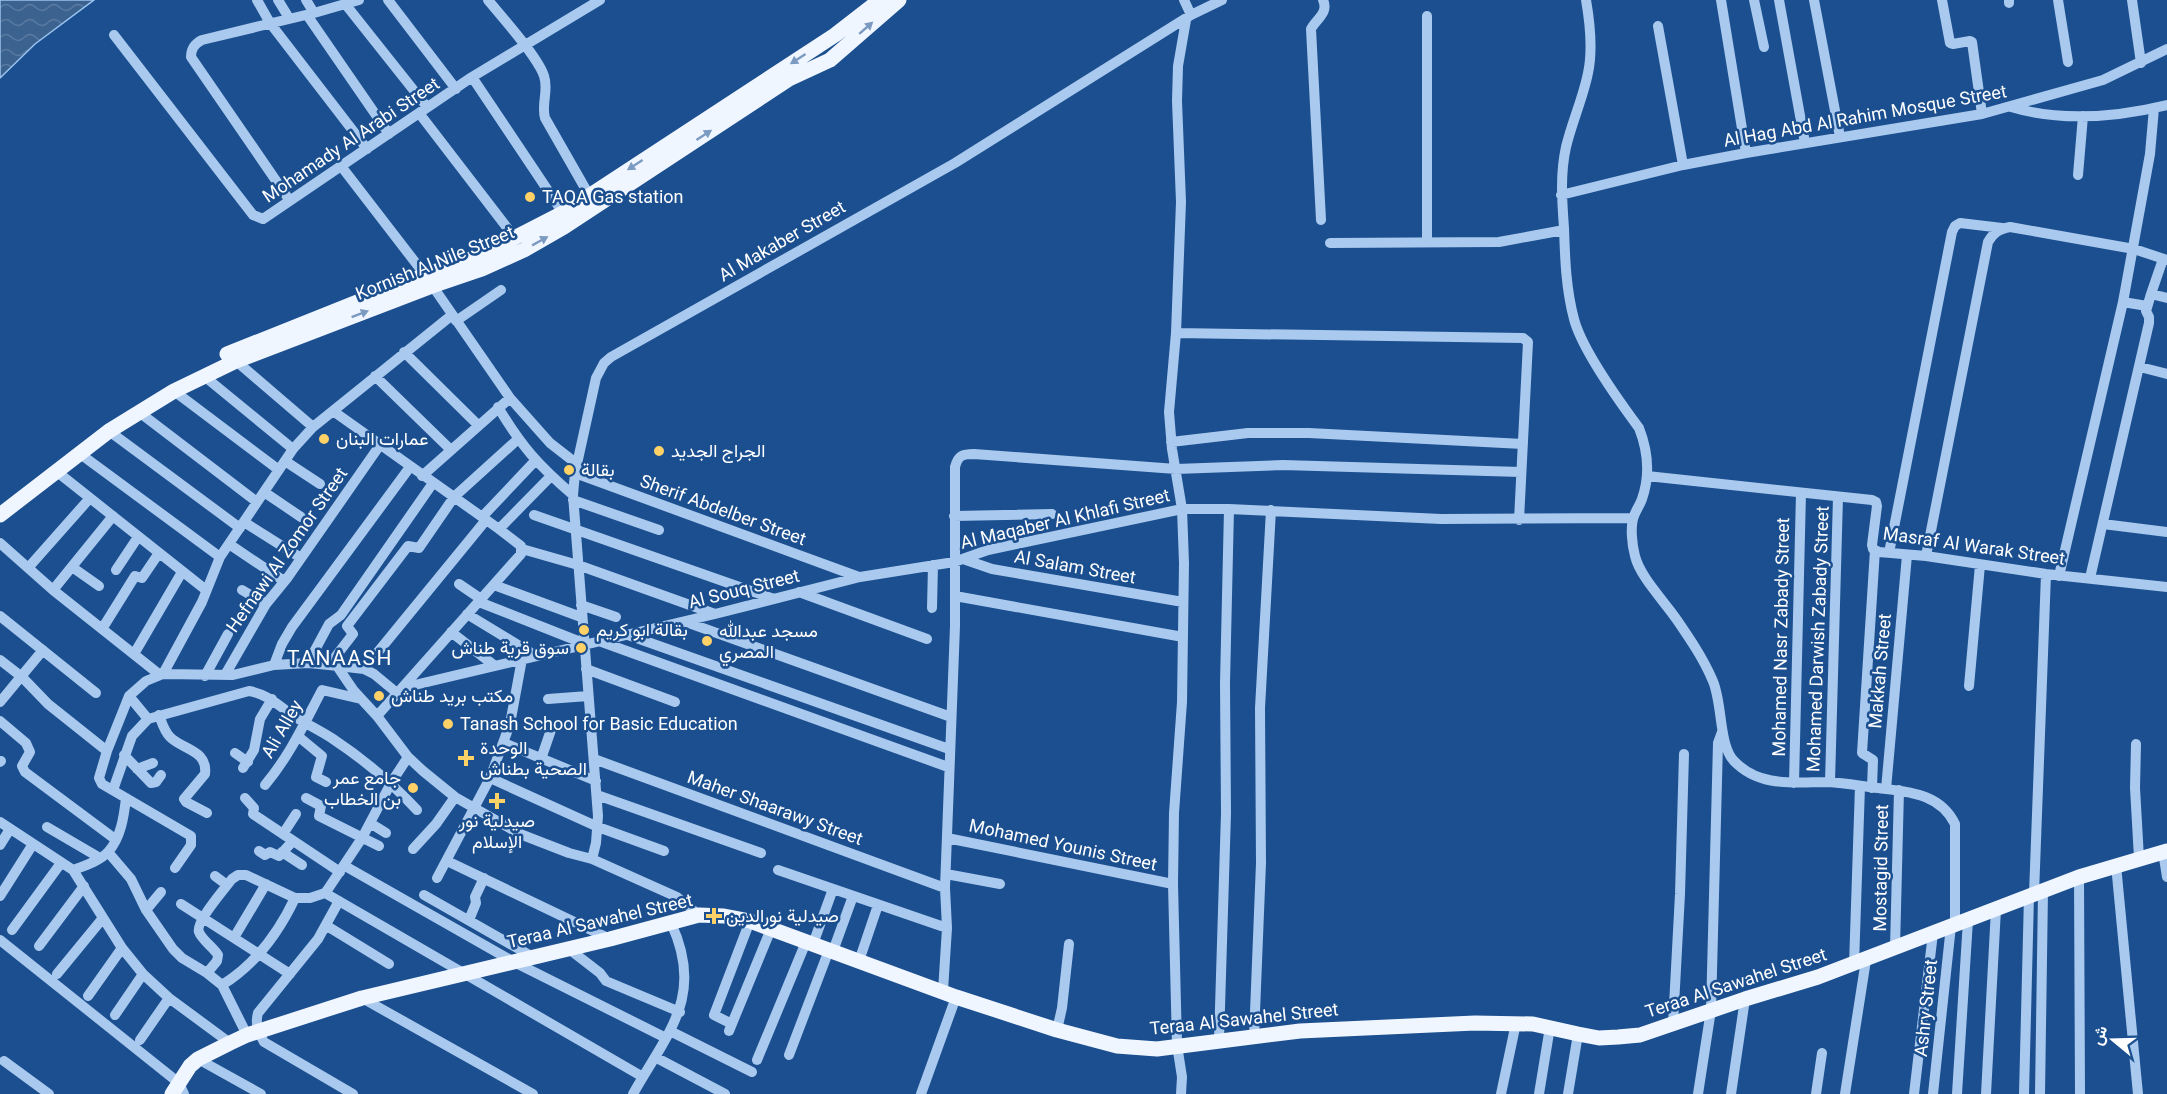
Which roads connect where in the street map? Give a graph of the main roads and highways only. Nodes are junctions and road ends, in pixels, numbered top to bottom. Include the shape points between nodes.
1 (898, 0) edge
2 (875, 2) edge
3 (835, 35) junction
4 (844, 49) junction
5 (428, 280) junction
6 (0, 501) edge
7 (0, 515) edge
8 (2165, 852) edge
9 (178, 1090) edge

4 -> 1 main road, Kornish Al Nile Street
2 - 3 main road, Kornish Al Nile Street
3 - 4 main road via 834,46
3 -> 5 main road, Kornish Al Nile Street via 563,213
5 -> 4 main road, Kornish Al Nile Street via 493,265 544,239 789,80
5 - 6 main road, Kornish Al Nile Street via 250,344 171,382 84,436
7 -> 5 main road, Kornish Al Nile Street via 110,430 174,392
8 - 9 main road, Teraa Al Sawahel Street via 2079,877 1860,962 1640,1035 1599,1038 1516,1023 1335,1029 1142,1049 1117,1046 949,994 750,921 699,915 362,998 253,1034 198,1059

